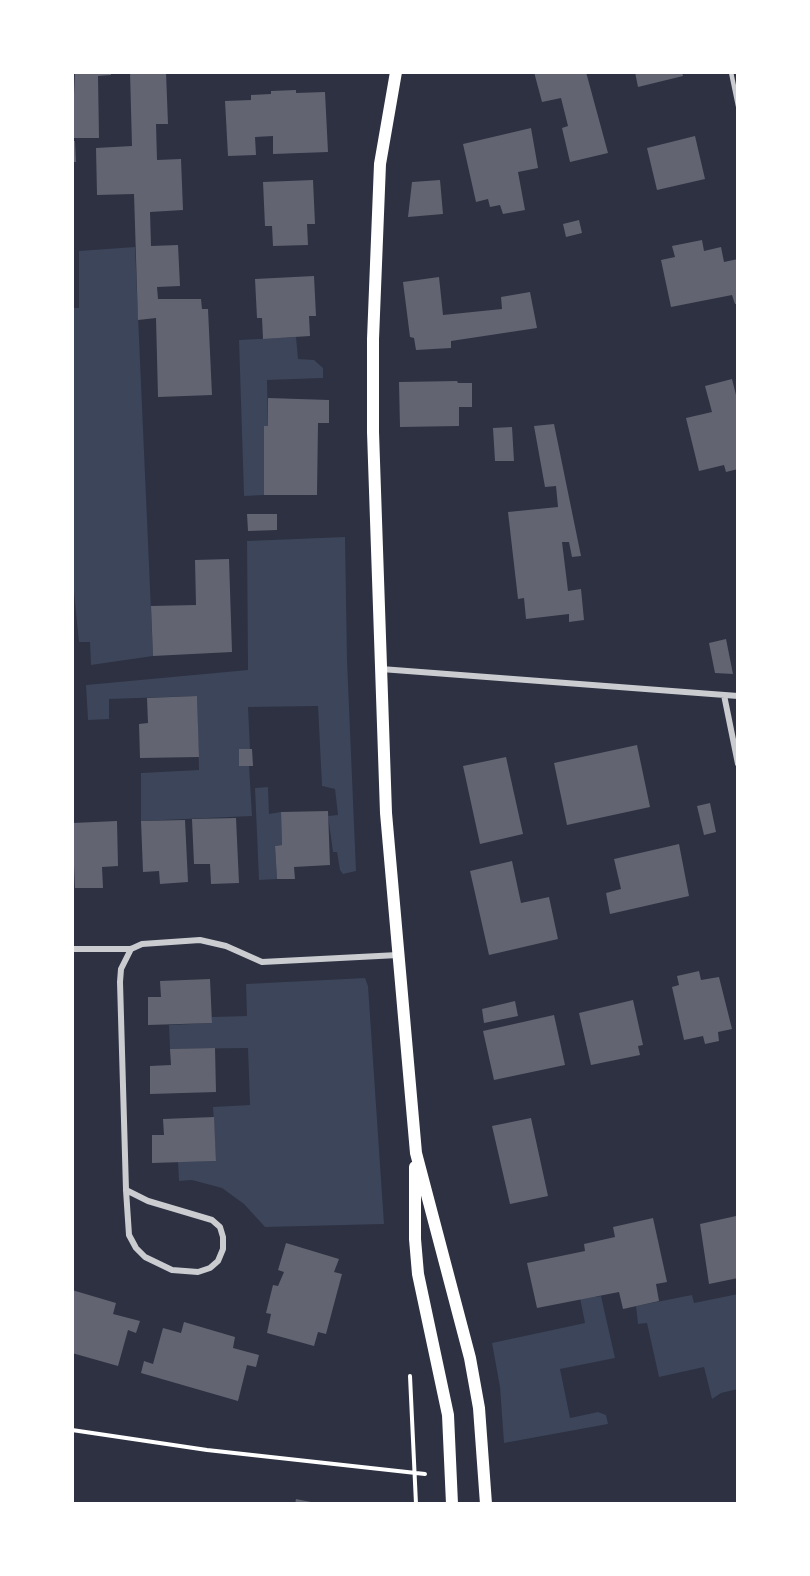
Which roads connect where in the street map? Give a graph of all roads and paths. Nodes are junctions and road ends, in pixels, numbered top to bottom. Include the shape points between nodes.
1 (396, 72) edge
2 (730, 72) edge
3 (738, 106) edge
4 (380, 669) junction
5 (724, 695) junction
6 (738, 696) edge
7 (738, 764) edge
8 (72, 949) edge
9 (131, 949) junction
10 (399, 955) junction
11 (416, 1154) junction
12 (126, 1190) junction
13 (410, 1368) dead end
14 (72, 1430) edge
15 (415, 1473) junction
16 (451, 1475) junction
17 (416, 1504) edge
18 (452, 1504) edge
19 (486, 1504) edge

1 - 4 main road via 380,164 375,258 373,432
2 - 3 lane
4 - 5 street
4 - 10 main road via 386,813
5 - 6 street
5 - 7 street
8 - 9 street
9 - 10 street via 142,944 200,940 226,946 262,962
9 - 12 street via 121,969 120,982
10 - 11 main road
11 - 16 main road via 418,1274 443,1383
11 - 19 main road via 470,1358 479,1408
12 - 12 street via 129,1235 145,1257 185,1273 210,1268 218,1261 223,1237 212,1220 148,1201
13 - 15 path
14 - 15 path via 207,1450
15 - 16 path
15 - 17 path
16 - 18 main road

